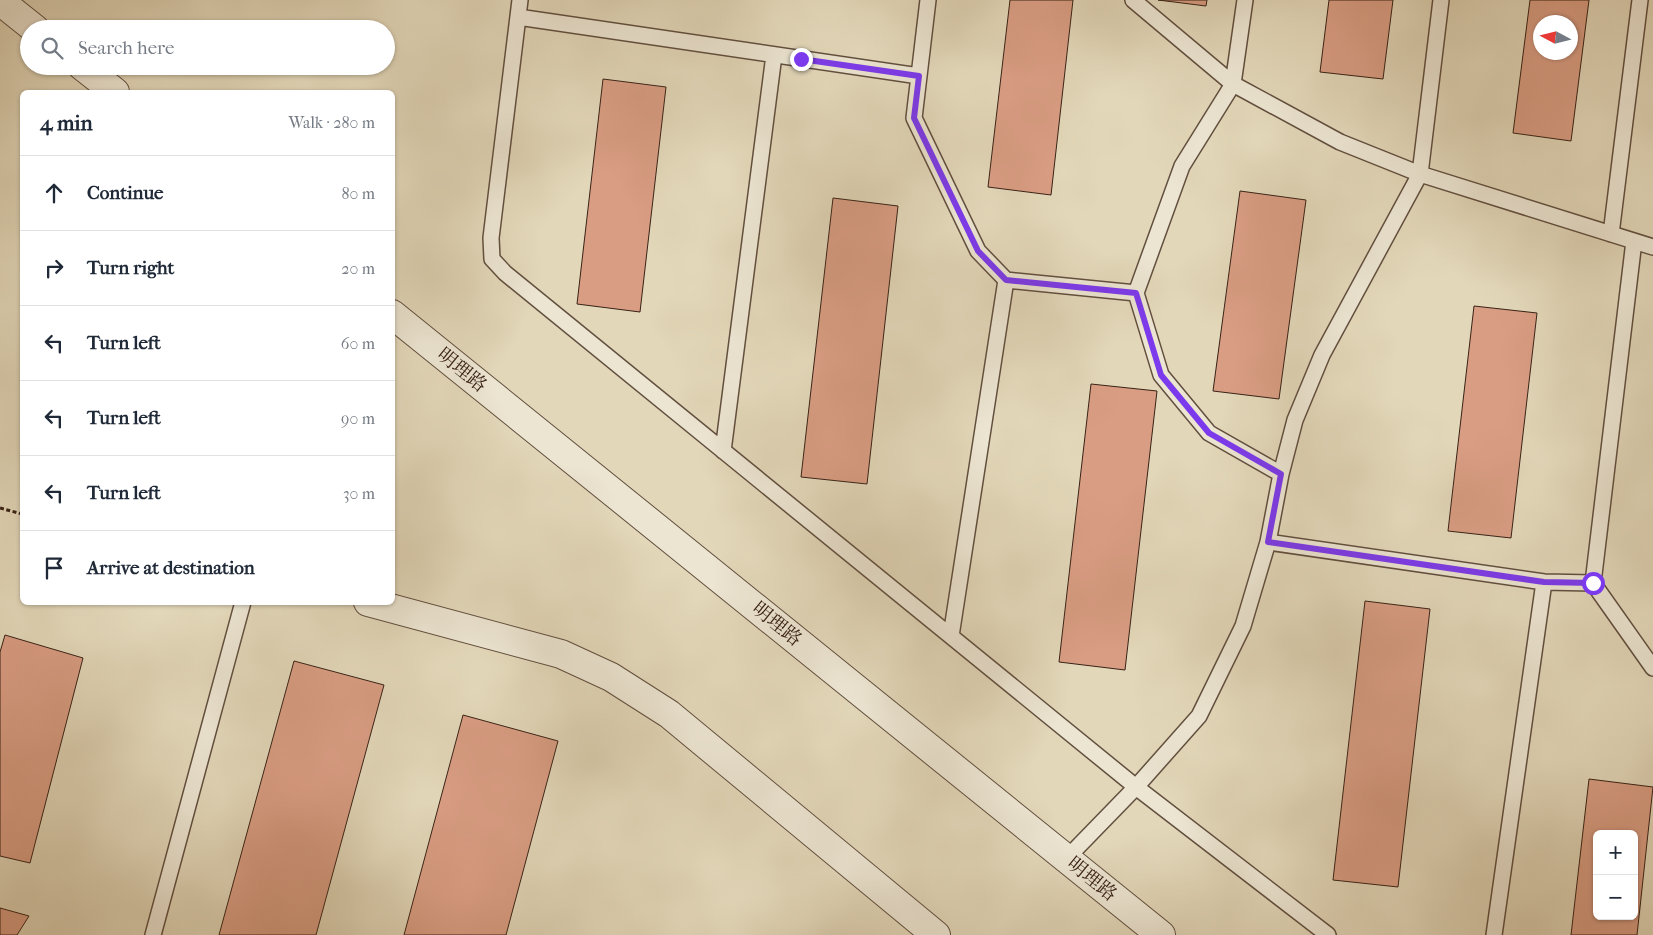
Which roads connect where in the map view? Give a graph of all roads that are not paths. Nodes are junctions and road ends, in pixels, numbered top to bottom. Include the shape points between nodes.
1 (520, 0) edge
2 (928, 0) edge
3 (1133, 0) edge
4 (1245, 0) edge
5 (1441, 0) edge
6 (1640, 0) edge
7 (7, 3) edge
8 (518, 17) junction
9 (25, 20) edge
10 (774, 55) junction
11 (93, 75) edge
12 (919, 76) junction
13 (1233, 84) junction
14 (112, 90) edge
15 (1420, 174) junction
16 (1612, 234) junction
17 (1634, 241) junction
18 (1653, 248) edge
19 (1006, 280) junction
20 (1136, 293) junction
21 (395, 316) edge
22 (723, 451) junction
23 (1281, 474) junction
24 (1268, 542) junction
25 (1544, 582) junction
26 (1593, 583) junction
27 (242, 605) edge
28 (379, 605) edge
29 (951, 636) junction
30 (1653, 668) edge
31 (1136, 787) junction
32 (1067, 858) junction
33 (153, 935) edge
34 (936, 935) edge
35 (1161, 935) edge
36 (1328, 935) edge
37 (1494, 935) edge

1 - 8 lane
2 - 12 lane
3 - 13 lane
4 - 13 lane
5 - 15 lane
6 - 16 lane
7 - 9 street
8 - 10 lane
8 - 22 lane via 491,238 492,259
10 - 12 lane
10 - 22 lane
11 - 14 street
12 - 19 lane via 914,118 978,251
13 - 15 lane via 1340,142
13 - 20 lane via 1182,166
15 - 16 lane
15 - 23 lane via 1322,356 1295,420
16 - 17 lane
17 - 18 lane
17 - 26 lane
19 - 20 lane
19 - 29 lane
20 - 23 lane via 1161,375 1209,433
21 - 32 street, 明理路
22 - 29 lane
23 - 24 lane
24 - 25 lane
24 - 31 lane via 1244,626 1199,716
25 - 26 lane
25 - 37 lane
26 - 30 lane
27 - 33 lane
28 - 34 street via 560,654 611,677 669,714
29 - 31 lane
31 - 32 lane
31 - 36 lane
32 - 35 street, 明理路

